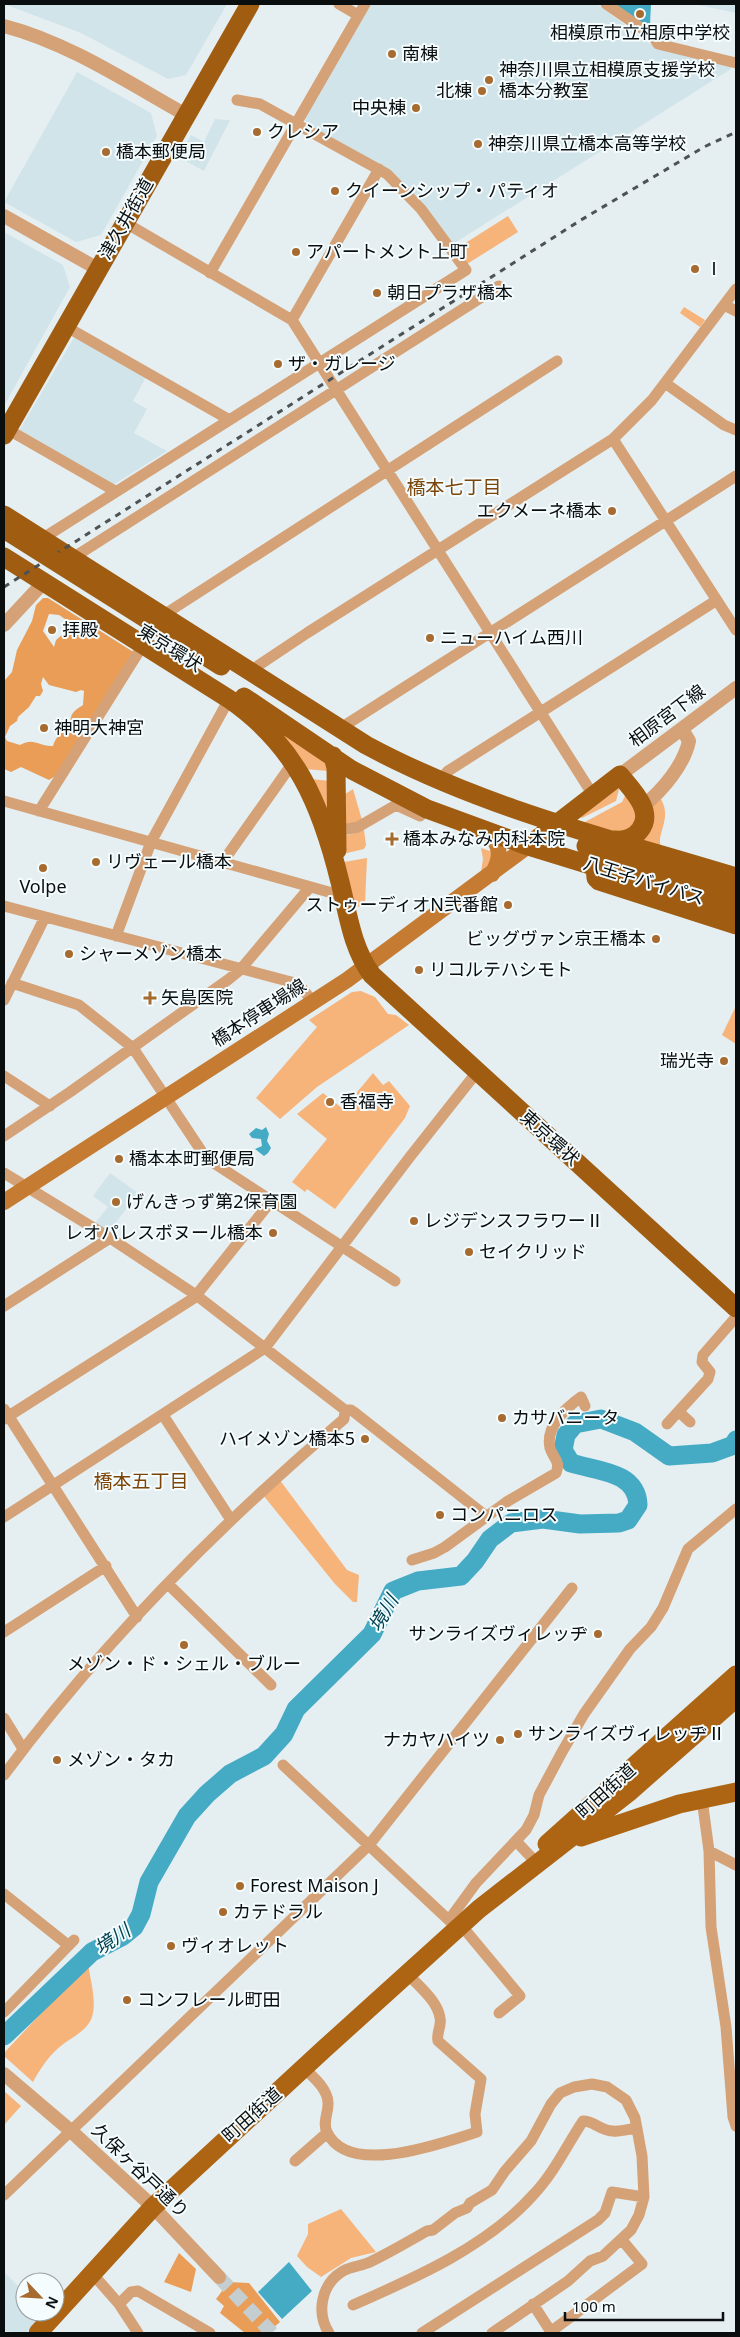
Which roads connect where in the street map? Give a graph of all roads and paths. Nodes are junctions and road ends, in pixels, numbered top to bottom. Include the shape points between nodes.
1 (250, 4) edge
2 (339, 4) edge
3 (365, 4) edge
4 (606, 4) edge
5 (358, 15) junction
6 (4, 26) edge
7 (736, 63) edge
8 (237, 100) dead end
9 (186, 115) junction
10 (296, 122) junction
11 (379, 168) junction
12 (4, 216) edge
13 (124, 222) junction
14 (98, 269) junction
15 (210, 273) junction
16 (499, 286) dead end
17 (736, 289) edge
18 (724, 304) junction
19 (736, 311) edge
20 (292, 320) junction
21 (65, 326) junction
22 (557, 361) dead end
23 (318, 362) junction
24 (664, 383) junction
25 (336, 390) junction
26 (228, 419) junction
27 (736, 430) edge
28 (5, 432) edge
29 (613, 439) junction
30 (387, 470) junction
31 (736, 476) edge
32 (115, 491) junction
33 (4, 515) edge
34 (666, 521) junction
35 (4, 529) edge
36 (44, 540) junction
37 (4, 544) edge
38 (438, 551) junction
39 (4, 557) edge
40 (73, 559) junction
41 (106, 580) junction
42 (44, 582) junction
43 (717, 600) junction
44 (89, 609) junction
45 (162, 616) junction
46 (4, 625) edge
47 (736, 630) edge
48 (490, 632) junction
49 (143, 645) junction
50 (218, 671) junction
51 (250, 671) junction
52 (736, 688) edge
53 (229, 699) junction
54 (541, 713) junction
55 (682, 729) junction
56 (337, 741) junction
57 (295, 764) junction
58 (620, 774) junction
59 (439, 781) junction
60 (593, 795) junction
61 (4, 800) edge
62 (644, 806) junction
63 (427, 809) junction
64 (39, 811) junction
65 (550, 828) junction
66 (484, 830) junction
67 (337, 831) junction
68 (609, 840) junction
69 (151, 842) junction
70 (528, 846) junction
71 (222, 863) junction
72 (595, 866) junction
73 (492, 874) junction
74 (736, 877) edge
75 (310, 887) junction
76 (341, 887) junction
77 (736, 891) edge
78 (4, 906) edge
79 (736, 910) edge
80 (45, 917) junction
81 (736, 925) edge
82 (116, 936) junction
83 (366, 967) junction
84 (240, 970) junction
85 (12, 983) junction
86 (4, 1000) edge
87 (313, 1002) junction
88 (134, 1048) junction
89 (477, 1072) junction
90 (4, 1076) edge
91 (166, 1097) junction
92 (50, 1106) junction
93 (4, 1136) edge
94 (4, 1173) edge
95 (26, 1188) junction
96 (272, 1200) junction
97 (4, 1202) edge
98 (110, 1238) junction
99 (342, 1247) junction
100 (395, 1281) dead end
101 (196, 1295) junction
102 (4, 1306) edge
103 (736, 1308) edge
104 (736, 1317) edge
105 (265, 1348) junction
106 (585, 1406) dead end
107 (345, 1410) junction
108 (679, 1412) junction
109 (5, 1415) edge
110 (163, 1415) junction
111 (690, 1422) dead end
112 (667, 1424) dead end
113 (53, 1486) junction
114 (736, 1509) edge
115 (486, 1516) junction
116 (4, 1518) edge
117 (230, 1520) junction
118 (412, 1560) dead end
119 (106, 1566) junction
120 (168, 1584) junction
121 (572, 1588) dead end
122 (137, 1617) junction
123 (4, 1632) edge
124 (736, 1675) edge
125 (271, 1685) dead end
126 (736, 1698) edge
127 (4, 1718) edge
128 (23, 1749) junction
129 (282, 1765) dead end
130 (4, 1775) edge
131 (736, 1792) edge
132 (702, 1799) junction
133 (620, 1803) junction
134 (516, 1841) junction
135 (559, 1841) junction
136 (369, 1845) junction
137 (709, 1851) junction
138 (531, 1857) junction
139 (736, 1865) edge
140 (4, 1894) edge
141 (479, 1910) junction
142 (456, 1924) junction
143 (408, 1974) junction
144 (507, 2011) dead end
145 (4, 2012) edge
146 (304, 2068) junction
147 (4, 2074) edge
148 (734, 2089) edge
149 (736, 2126) edge
150 (637, 2128) junction
151 (71, 2131) junction
152 (327, 2133) junction
153 (295, 2161) dead end
154 (4, 2195) edge
155 (644, 2197) junction
156 (153, 2207) junction
157 (622, 2240) junction
158 (91, 2272) junction
159 (219, 2277) tunnel mouth
160 (119, 2304) junction
161 (533, 2304) junction
162 (353, 2305) dead end
163 (550, 2332) edge
164 (38, 2333) edge
165 (138, 2333) edge
166 (210, 2333) edge
167 (329, 2333) edge
168 (422, 2333) edge
169 (492, 2333) edge

1 - 9 highway, 津久井街道
2 - 5 street
3 - 5 street
4 - 7 street via 653,36 658,44
5 - 10 street
6 - 9 street via 72,52
8 - 10 street via 260,104
9 - 13 highway, 津久井街道
10 - 11 street
10 - 15 street
11 - 20 street
11 - 23 street via 415,202 466,270
12 - 14 street
13 - 14 highway, 津久井街道
13 - 15 street
14 - 21 highway, 津久井街道
15 - 20 street
16 - 25 street
17 - 18 street
18 - 19 street
18 - 24 street
20 - 23 street
21 - 26 street
21 - 28 highway, 津久井街道
22 - 30 street
23 - 25 street
23 - 26 street
24 - 27 street
24 - 29 street via 652,400
25 - 30 street
25 - 40 street
26 - 32 street
28 - 32 street
29 - 34 street
29 - 38 street
30 - 38 street
30 - 45 street
31 - 34 street
32 - 36 street
33 - 36 highway
34 - 43 street
34 - 48 street
35 - 50 highway, 東京環状, bridge
36 - 40 highway
37 - 50 highway, 東京環状
38 - 48 street
38 - 51 street
39 - 42 highway
40 - 41 highway
41 - 44 highway via 107,588 95,607
41 - 45 highway
42 - 44 highway
42 - 46 street
43 - 47 street
43 - 54 street
44 - 49 highway
45 - 51 highway
48 - 54 street
48 - 56 street via 347,724
49 - 53 highway
49 - 64 street
50 - 56 highway, 東京環状
51 - 56 highway
52 - 55 street, 相原宮下線
53 - 57 highway via 276,739
53 - 69 street
54 - 59 street via 448,771
54 - 60 street
55 - 58 street, 相原宮下線
55 - 62 street via 689,744 663,789
56 - 59 highway via 383,754
56 - 63 highway, 八王子バイパス via 378,784
56 - 65 highway, 八王子バイパス via 426,789 471,808
56 - 67 highway
57 - 71 street via 286,771
57 - 76 highway via 314,801
58 - 60 highway
58 - 62 highway
59 - 65 highway
60 - 65 highway
61 - 64 street
62 - 68 highway via 645,820 638,832 624,840
63 - 66 highway, 八王子バイパス
63 - 67 street via 420,816 396,805 358,827
64 - 69 street
65 - 68 highway
65 - 70 highway
65 - 77 highway, 八王子バイパス
66 - 70 highway, 八王子バイパス
66 - 73 main road via 499,848 500,858
67 - 76 highway
68 - 74 highway
68 - 77 highway
69 - 71 street
69 - 82 street
70 - 72 highway, 八王子バイパス
70 - 73 main road, 橋本停車場線
71 - 75 street
72 - 79 highway, 八王子バイパス
72 - 81 highway via 599,882
73 - 83 main road, 橋本停車場線
75 - 76 street
75 - 84 street
76 - 83 highway, 東京環状 via 355,943
78 - 80 street
80 - 82 street
80 - 85 street
82 - 84 street
83 - 87 main road, 橋本停車場線
83 - 89 highway, 東京環状 via 378,983
84 - 87 street via 295,983
84 - 88 street
85 - 86 street
85 - 88 street via 77,1004
87 - 91 main road, 橋本停車場線
88 - 91 street
88 - 92 street
89 - 99 street
89 - 103 highway, 東京環状
90 - 92 street
91 - 95 main road, 橋本停車場線
91 - 96 street via 206,1158
92 - 93 street
94 - 95 street
95 - 97 main road, 橋本停車場線
95 - 98 street
96 - 99 street
96 - 101 street
98 - 101 street
98 - 102 street
99 - 100 street
99 - 105 street
101 - 105 street
101 - 109 street
104 - 108 street via 703,1355 702,1362 710,1376
105 - 107 street
105 - 110 street
106 - 115 street via 581,1397 568,1406 552,1429 550,1448 558,1461 556,1473
107 - 115 street via 354,1412
107 - 117 street via 344,1419
108 - 111 street
108 - 112 street
109 - 113 street
110 - 113 street
110 - 117 street
113 - 116 street
113 - 119 street
114 - 134 street via 688,1549 663,1608 651,1627 630,1648 584,1714 549,1773 529,1826
115 - 118 street via 445,1547
117 - 120 street
119 - 122 street
119 - 123 street
120 - 122 street
120 - 125 street
121 - 136 street
122 - 128 street via 86,1672
124 - 133 main road, 町田街道
126 - 133 main road, 町田街道
127 - 128 street
128 - 130 street
129 - 136 street
131 - 132 main road
132 - 133 main road via 643,1815
132 - 137 street
133 - 135 main road, 町田街道
133 - 135 main road
133 - 135 main road via 598,1818 579,1821
134 - 138 street
134 - 142 street via 476,1883
135 - 138 main road, 町田街道
135 - 141 main road, 町田街道
136 - 142 street
136 - 151 street
137 - 139 street
137 - 148 street via 711,1927
138 - 141 main road, 町田街道
140 - 145 street via 71,1943
141 - 142 main road, 町田街道
142 - 143 main road, 町田街道
142 - 144 street via 520,1996
143 - 146 main road, 町田街道
143 - 152 street via 439,2012 438,2041 481,2079 475,2114 477,2132 436,2145 372,2155 354,2154 342,2148
146 - 152 street via 326,2094
146 - 156 main road, 町田街道
147 - 151 street, 久保ヶ谷戸通り
148 - 149 street
150 - 155 street
150 - 162 street via 613,2131 582,2121 546,2180 522,2207 499,2226 428,2271
150 - 167 street via 626,2100 607,2086 574,2087 560,2094 531,2141 492,2190 467,2208 455,2212 433,2230 336,2277 324,2294 322,2307
151 - 154 street
151 - 156 street, 久保ヶ谷戸通り
152 - 153 street
155 - 157 street via 639,2215
155 - 168 street via 612,2192 605,2213 598,2220
156 - 158 main road, 町田街道
156 - 159 street, 久保ヶ谷戸通り
157 - 161 street
157 - 163 street via 642,2264
158 - 160 street
158 - 164 main road, 町田街道
160 - 165 street
160 - 166 street via 131,2292 138,2291
161 - 163 street
161 - 169 street

